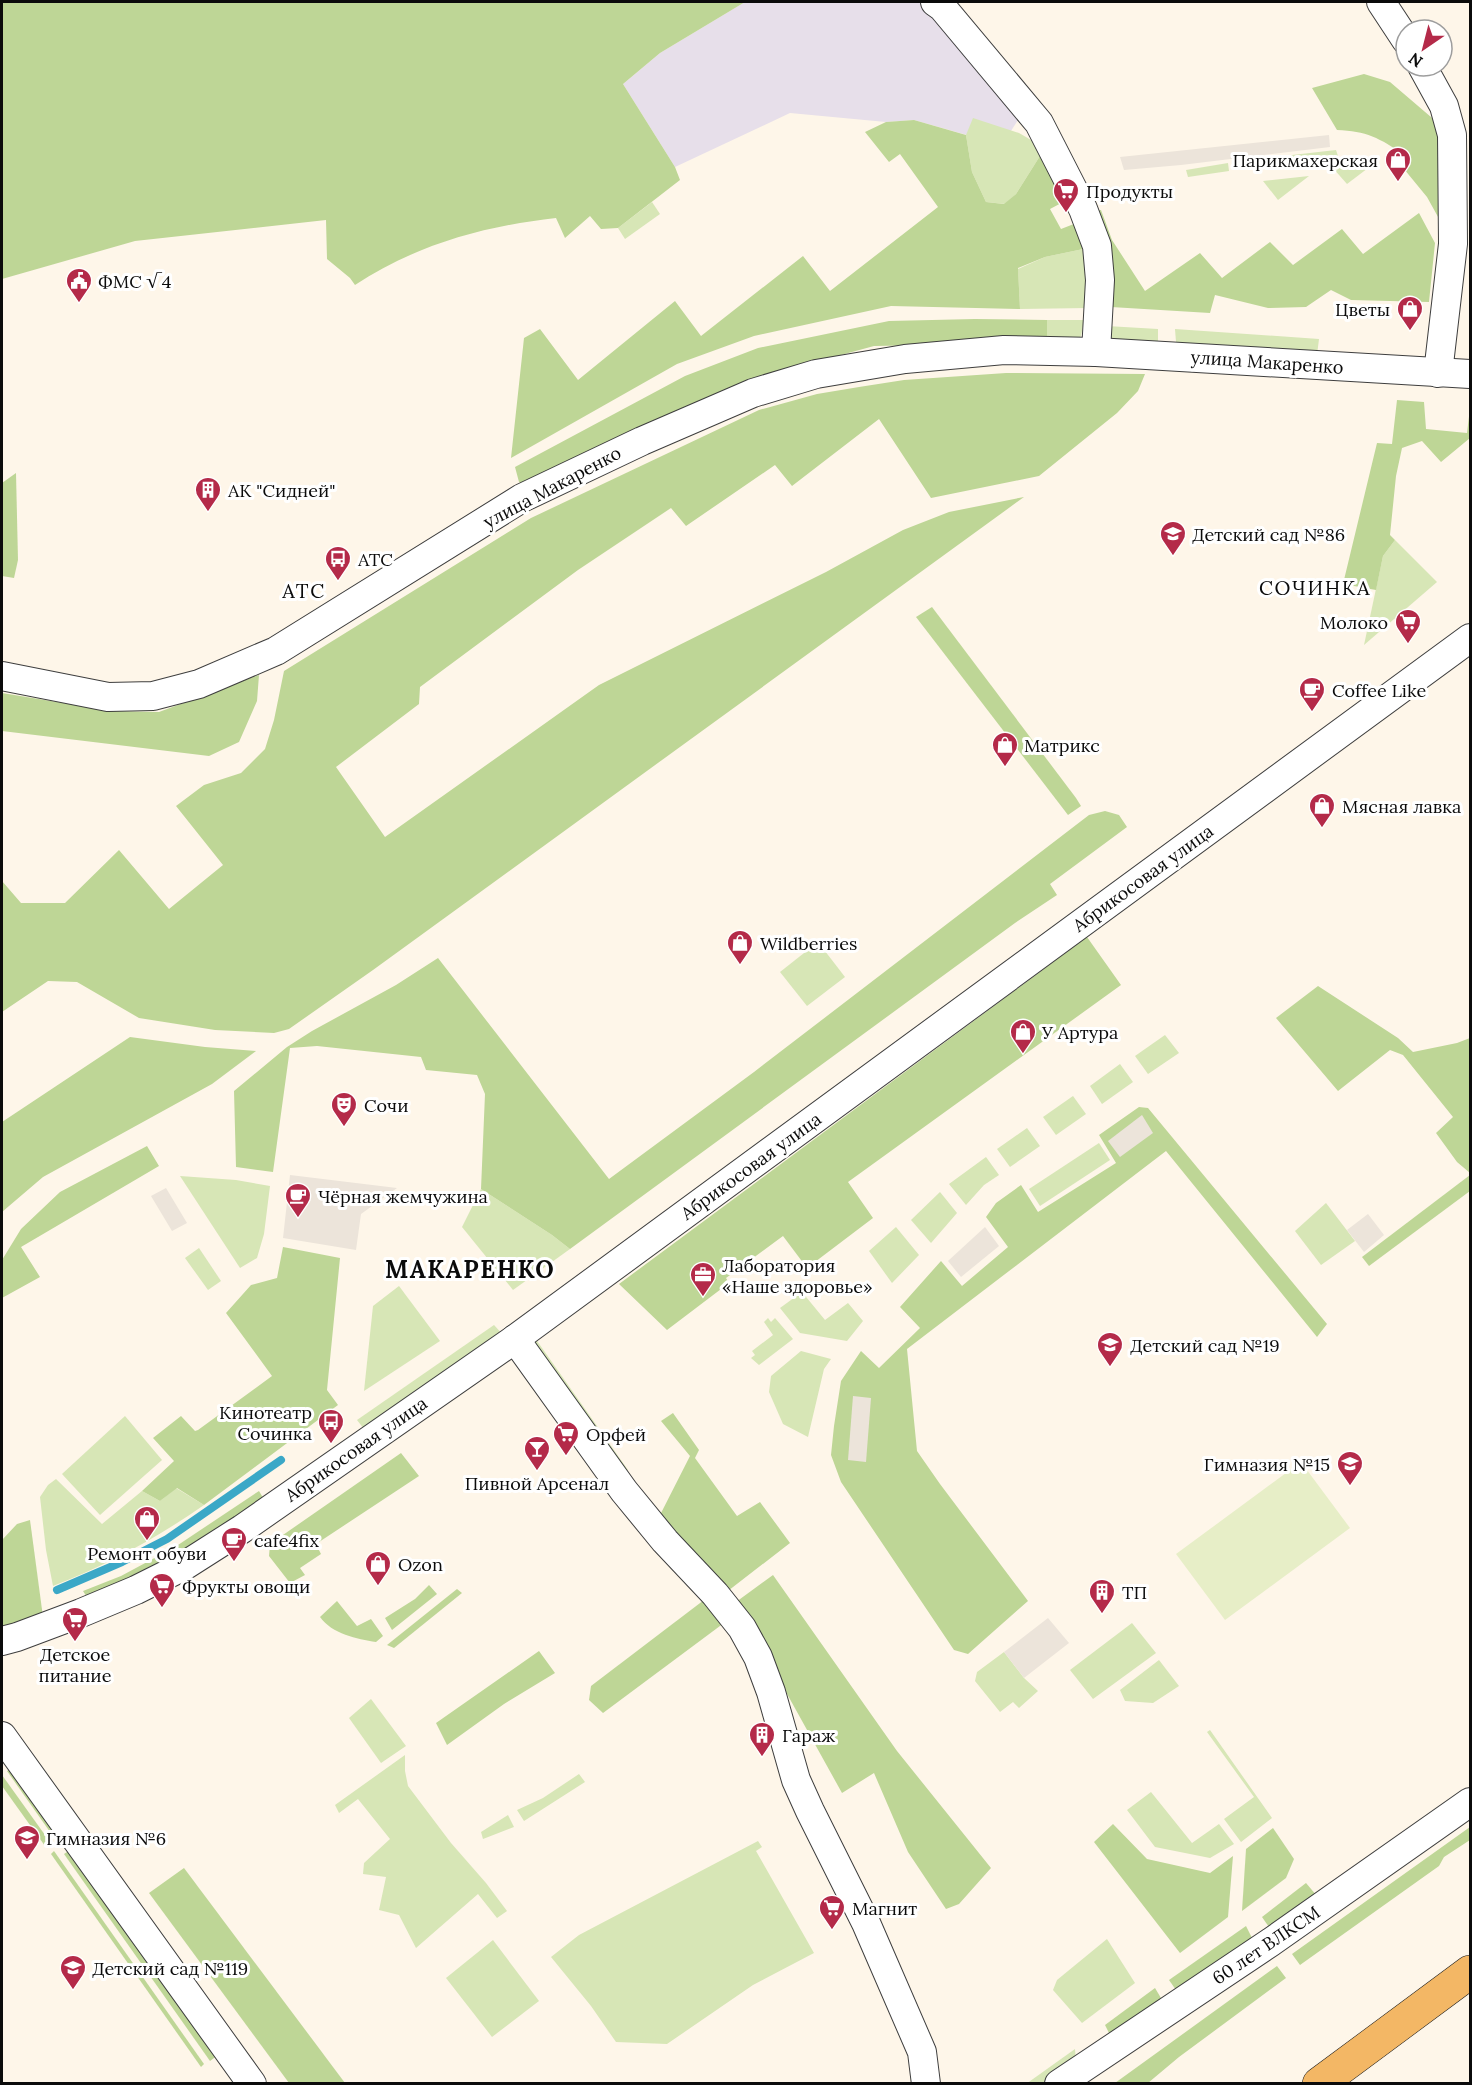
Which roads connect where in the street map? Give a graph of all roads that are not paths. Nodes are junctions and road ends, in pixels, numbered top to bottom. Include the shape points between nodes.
1 (935, 2) edge
2 (1381, 2) edge
3 (1394, 22) edge
4 (1429, 78) edge
5 (1095, 352) junction
6 (1438, 373) junction
7 (1470, 374) edge
8 (1470, 638) edge
9 (2, 676) edge
10 (515, 1339) junction
11 (2, 1641) edge
12 (2, 1736) edge
13 (1470, 1802) edge
14 (1470, 1972) edge
15 (252, 2084) edge
16 (926, 2084) edge
17 (1059, 2084) edge
18 (1319, 2084) edge

1 - 5 street via 1039,123 1083,209 1097,246 1100,280
2 - 3 street
4 - 6 street via 1444,106 1452,135 1453,244
5 - 6 street, улица Макаренко
5 - 9 street, улица Макаренко via 1004,350 905,359 816,374 753,393 522,498 276,651 199,684 153,696 108,697
6 - 7 street, улица Макаренко
8 - 10 street, Абрикосовая улица
10 - 11 street, Абрикосовая улица via 184,1566 81,1614
10 - 16 street via 624,1491 715,1594 742,1628 758,1657 796,1780 866,1923 922,2052
12 - 15 street
13 - 17 street, 60 лет ВЛКСМ
14 - 18 main road

